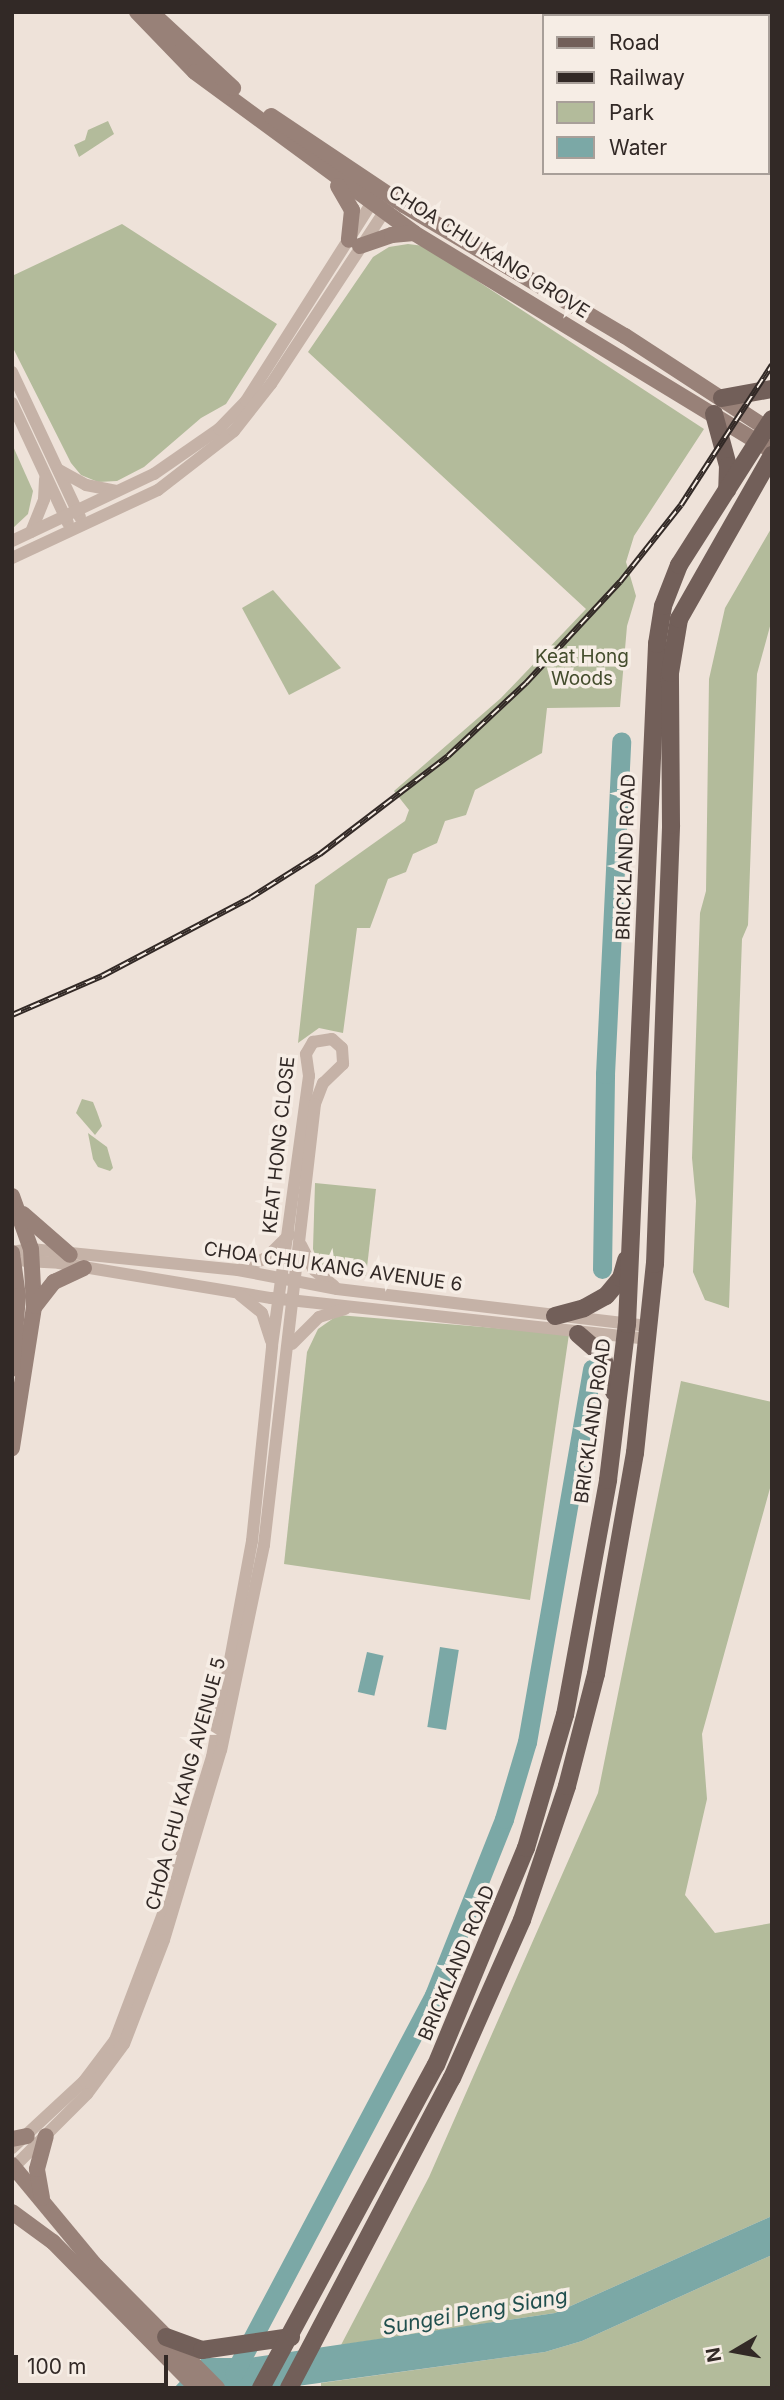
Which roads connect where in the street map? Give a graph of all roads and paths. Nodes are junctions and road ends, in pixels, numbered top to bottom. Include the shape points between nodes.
1 (137, 12) edge
2 (151, 12) edge
3 (317, 163) junction
4 (382, 201) junction
5 (414, 233) junction
6 (354, 243) junction
7 (12, 372) edge
8 (772, 389) edge
9 (12, 403) edge
10 (718, 406) junction
11 (768, 438) edge
12 (58, 470) junction
13 (46, 475) junction
14 (116, 491) junction
15 (727, 493) junction
16 (77, 509) junction
17 (64, 516) junction
18 (83, 523) junction
19 (71, 530) junction
20 (22, 536) edge
21 (28, 550) junction
22 (12, 558) edge
23 (14, 1201) edge
24 (634, 1229) junction
25 (295, 1238) junction
26 (32, 1254) junction
27 (70, 1255) junction
28 (13, 1256) edge
29 (84, 1268) junction
30 (238, 1270) junction
31 (288, 1278) junction
32 (337, 1289) junction
33 (236, 1293) junction
34 (279, 1298) junction
35 (294, 1300) junction
36 (34, 1307) junction
37 (352, 1307) junction
38 (555, 1316) junction
39 (626, 1331) junction
40 (648, 1333) junction
41 (578, 1334) junction
42 (272, 1346) junction
43 (290, 1346) junction
44 (12, 1369) edge
45 (617, 1406) junction
46 (12, 1448) edge
47 (238, 1657) junction
48 (73, 2101) junction
49 (46, 2136) junction
50 (20, 2137) edge
51 (12, 2148) edge
52 (13, 2167) edge
53 (42, 2199) junction
54 (14, 2216) edge
55 (294, 2333) junction
56 (166, 2337) junction
57 (186, 2367) junction
58 (294, 2383) edge
59 (197, 2388) edge
60 (217, 2388) edge
61 (261, 2388) edge

1 - 3 street, CHOA CHU KANG GROVE via 195,72
2 - 4 street, CHOA CHU KANG GROVE via 202,64
3 - 4 street, CHOA CHU KANG GROVE
3 - 6 street via 348,196
4 - 5 street, CHOA CHU KANG GROVE
4 - 6 street
4 - 10 street, CHOA CHU KANG GROVE
5 - 6 street
5 - 10 street, CHOA CHU KANG GROVE
6 - 14 street via 246,401 196,445 154,474
6 - 18 street via 271,384 234,431 158,490
7 - 12 street
8 - 10 main road
9 - 13 street
10 - 11 street, CHOA CHU KANG GROVE
10 - 15 main road via 728,466
11 - 15 main road, BRICKLAND ROAD
11 - 40 main road via 679,619 670,673 670,851 655,1264
12 - 14 street via 86,485
12 - 16 street
13 - 17 street
13 - 20 street via 44,499
14 - 16 street
15 - 24 main road, BRICKLAND ROAD via 679,565 663,606 657,644
16 - 17 street
16 - 18 street
17 - 19 street
17 - 20 street
18 - 19 street
19 - 21 street
20 - 21 street
21 - 22 street
23 - 26 street
23 - 27 street via 43,1235
24 - 38 main road via 621,1278 612,1291 584,1308
24 - 39 main road, BRICKLAND ROAD
25 - 25 street, KEAT HONG CLOSE via 309,1076 306,1054 313,1042 326,1037 337,1042 344,1057 340,1069 318,1090
25 - 30 street
25 - 31 street, KEAT HONG CLOSE
25 - 32 street via 313,1269
26 - 27 street, CHOA CHU KANG AVENUE 6
26 - 28 street, CHOA CHU KANG AVENUE 6
26 - 29 street, CHOA CHU KANG AVENUE 6
26 - 36 street
27 - 30 street, CHOA CHU KANG AVENUE 6
28 - 44 street via 18,1318
29 - 33 street, CHOA CHU KANG AVENUE 6
29 - 36 street via 54,1282
30 - 31 street, CHOA CHU KANG AVENUE 6
31 - 32 street, CHOA CHU KANG AVENUE 6
31 - 34 street, CHOA CHU KANG AVENUE 5
31 - 35 street, CHOA CHU KANG AVENUE 5
32 - 38 street, CHOA CHU KANG AVENUE 6
33 - 34 street, CHOA CHU KANG AVENUE 6
33 - 42 street via 262,1313
34 - 35 street, CHOA CHU KANG AVENUE 6
34 - 42 street, CHOA CHU KANG AVENUE 5
35 - 37 street, CHOA CHU KANG AVENUE 6
35 - 43 street, CHOA CHU KANG AVENUE 5
36 - 46 street
37 - 41 street, CHOA CHU KANG AVENUE 6
37 - 43 street via 320,1317
38 - 39 street, CHOA CHU KANG AVENUE 6
39 - 40 street, CHOA CHU KANG AVENUE 6
39 - 41 street, CHOA CHU KANG AVENUE 6
39 - 45 main road, BRICKLAND ROAD
40 - 58 main road via 613,1590 559,1811 522,1920 452,2078
41 - 45 main road via 608,1365
42 - 47 street, CHOA CHU KANG AVENUE 5
43 - 47 street, CHOA CHU KANG AVENUE 5 via 264,1545
45 - 55 main road, BRICKLAND ROAD via 565,1715 526,1848 436,2065
47 - 48 street, CHOA CHU KANG AVENUE 5 via 155,1937 115,2040
48 - 49 street, CHOA CHU KANG AVENUE 5
48 - 50 street, CHOA CHU KANG AVENUE 5
49 - 52 street, CHOA CHU KANG AVENUE 5
49 - 53 street via 37,2169
50 - 51 street, CHOA CHU KANG AVENUE 5
52 - 53 street
53 - 56 street via 96,2266
54 - 57 street via 52,2242
55 - 56 main road via 202,2350
55 - 61 main road, BRICKLAND ROAD
56 - 57 street
57 - 59 street
57 - 60 street

